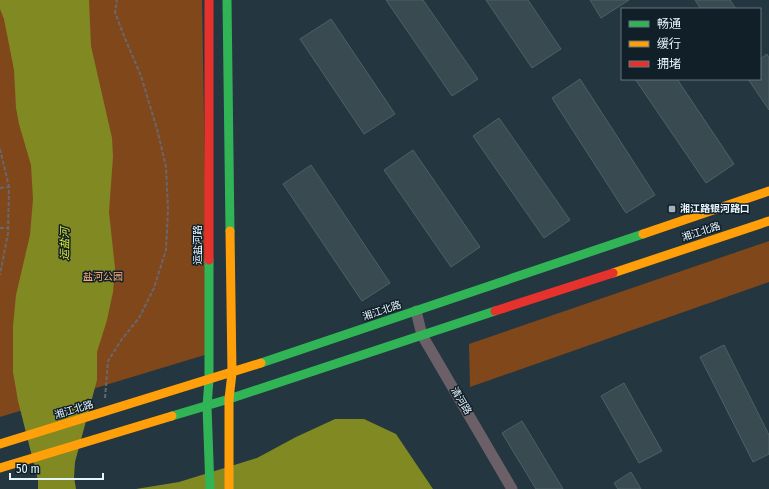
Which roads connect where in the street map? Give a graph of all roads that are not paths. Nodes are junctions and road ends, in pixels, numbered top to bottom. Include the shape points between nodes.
1 (209, 0) edge
2 (227, 0) edge
3 (769, 191) edge
4 (769, 221) edge
5 (416, 311) junction
6 (422, 336) junction
7 (232, 373) junction
8 (209, 380) junction
9 (229, 399) junction
10 (207, 406) junction
11 (0, 444) edge
12 (0, 468) edge
13 (210, 489) edge
14 (229, 489) edge
15 (512, 489) edge

1 - 8 street, 运盐河路
2 - 7 street
3 - 5 street, 湘江北路
4 - 6 street, 湘江北路
5 - 6 street, 清河路
5 - 7 street, 湘江北路
6 - 9 street, 湘江北路
6 - 15 street, 清河路
7 - 8 street, 湘江北路
7 - 9 street
8 - 10 street, 运盐河路
8 - 11 street, 湘江北路
9 - 10 street, 湘江北路
9 - 14 street
10 - 12 street, 湘江北路
10 - 13 street, 运盐河路

